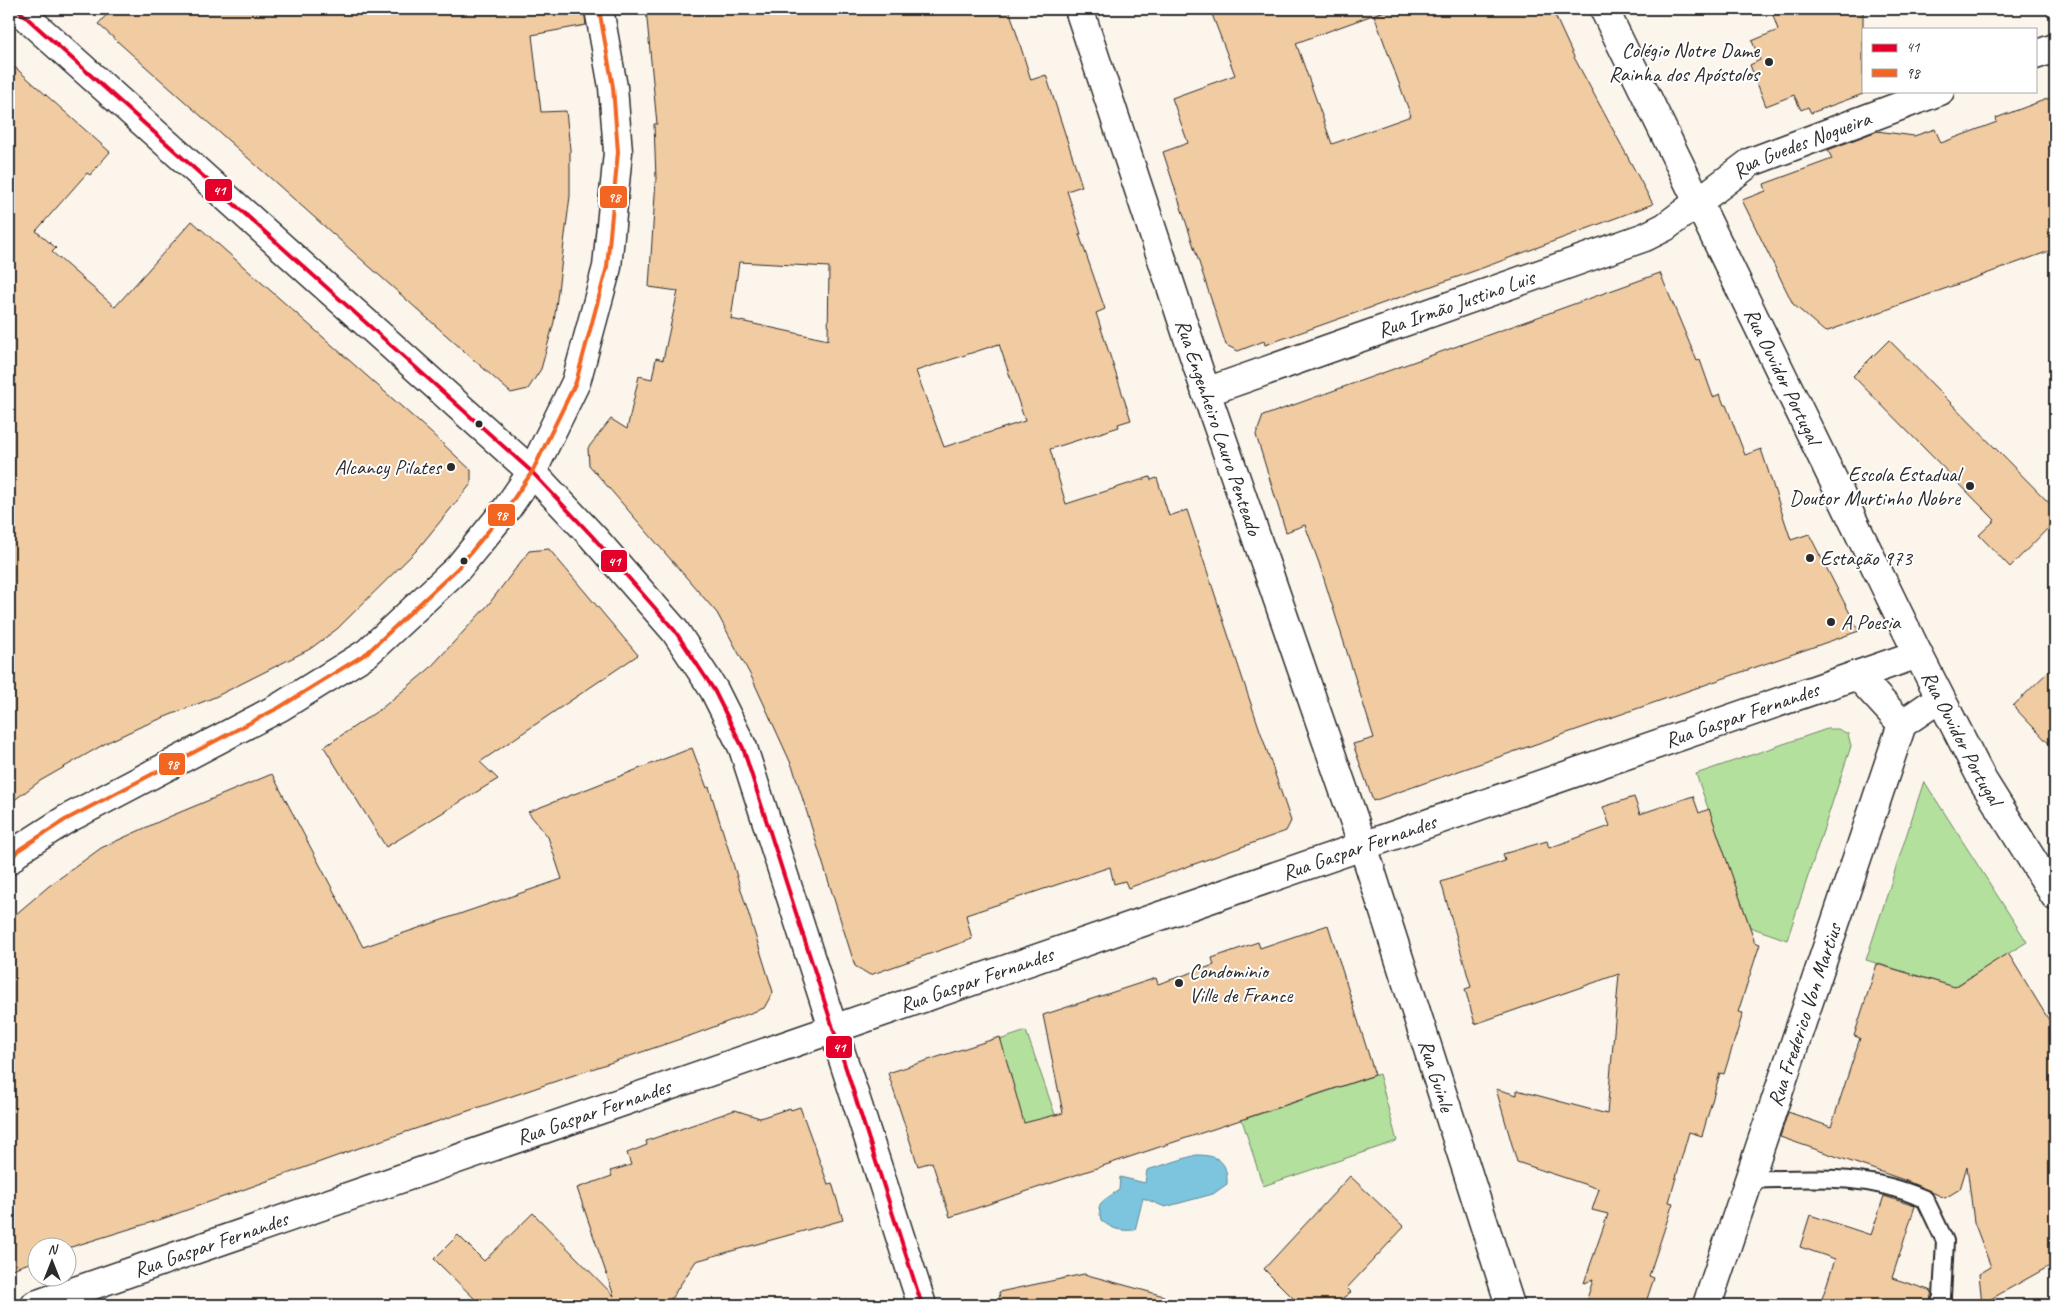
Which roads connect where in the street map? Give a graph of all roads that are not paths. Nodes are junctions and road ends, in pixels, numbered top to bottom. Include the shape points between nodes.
1 (16, 9) edge
2 (599, 9) edge
3 (1079, 9) edge
4 (1604, 9) edge
5 (2055, 48) edge
6 (2036, 55) edge
7 (1937, 92) edge
8 (1698, 202) junction
9 (1206, 392) junction
10 (532, 472) junction
11 (1918, 654) junction
12 (1858, 675) junction
13 (1940, 698) junction
14 (1902, 724) junction
15 (1363, 846) junction
16 (9, 860) edge
17 (2055, 896) edge
18 (834, 1030) junction
19 (1749, 1180) junction
20 (35, 1305) edge
21 (922, 1305) edge
22 (1510, 1305) edge
23 (1707, 1305) edge
24 (1939, 1305) edge

1 - 10 street
2 - 10 street via 613,87 618,152 607,267 576,382
3 - 9 street, Rua Engenheiro Lauro Penteado
4 - 8 street, Rua Ouvidor Portugal
5 - 6 street
7 - 8 street, Rua Guedes Nogueira via 1751,162
8 - 9 street, Rua Irmão Justino Luis via 1645,237
8 - 11 street, Rua Ouvidor Portugal
9 - 15 street, Rua Engenheiro Lauro Penteado
10 - 16 street via 458,568 368,653 280,707 65,820 20,848
10 - 18 street via 675,631 714,690 743,748
11 - 12 street, Rua Gaspar Fernandes
11 - 13 street, Rua Ouvidor Portugal
12 - 14 street
12 - 15 street, Rua Gaspar Fernandes
13 - 14 street
13 - 17 street, Rua Ouvidor Portugal via 1983,781
14 - 19 street, Rua Frederico Von Martius
15 - 18 street, Rua Gaspar Fernandes
15 - 22 street, Rua Guinle
18 - 20 street, Rua Gaspar Fernandes
18 - 21 street
19 - 23 street, Rua Frederico Von Martius
19 - 24 lane via 1842,1178 1902,1189 1926,1199 1945,1241

